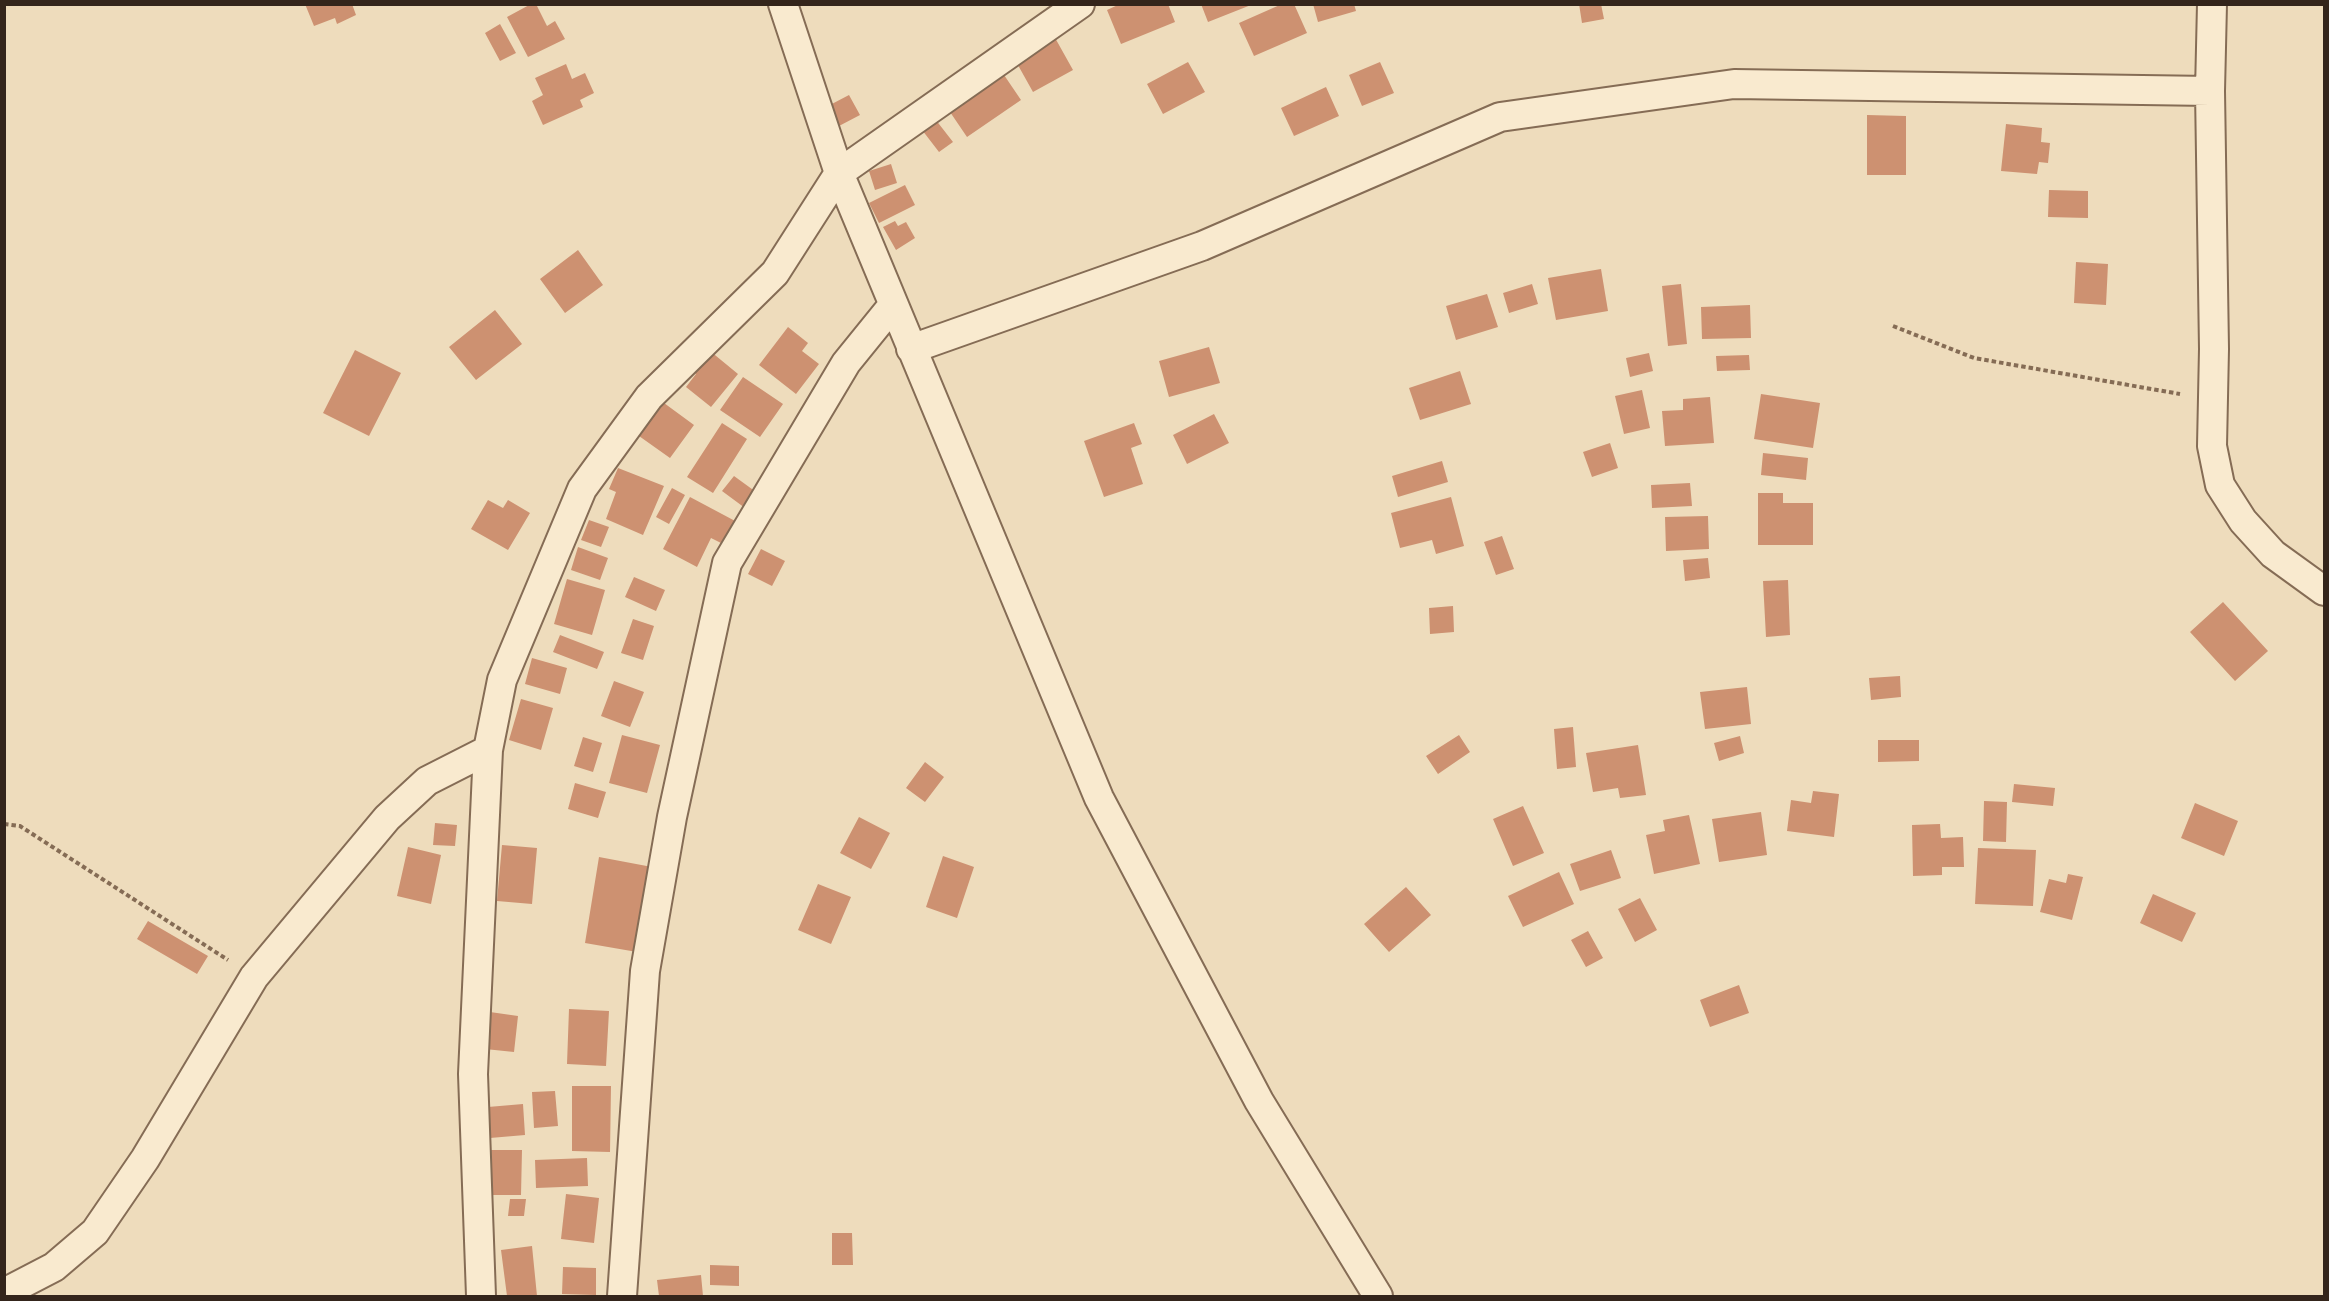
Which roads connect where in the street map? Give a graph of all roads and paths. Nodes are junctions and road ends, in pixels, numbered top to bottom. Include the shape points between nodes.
1 (783, 4) edge
2 (1080, 4) edge
3 (2212, 4) edge
4 (2210, 91) junction
5 (839, 173) junction
6 (893, 305) junction
7 (1893, 326) dead end
8 (911, 349) junction
9 (2214, 399) junction
10 (2325, 591) edge
11 (488, 750) junction
12 (4, 824) edge
13 (254, 977) junction
14 (4, 1293) edge
15 (480, 1296) edge
16 (622, 1296) edge
17 (1378, 1296) edge

1 - 5 street
2 - 5 street
3 - 4 street
4 - 8 street via 1734,84 1500,117 1202,246
4 - 9 street
5 - 6 street
5 - 11 street via 775,273 649,397 582,489 502,680
6 - 8 street
6 - 16 street via 846,363 727,563 672,817 645,970
7 - 9 path via 1974,358
8 - 17 street via 1099,798 1259,1101
9 - 10 street via 2212,446 2220,485 2243,521 2273,554
11 - 13 street via 428,781 387,818
11 - 15 street via 473,1074
12 - 13 path via 20,826
13 - 14 street via 145,1160 95,1232 54,1267

